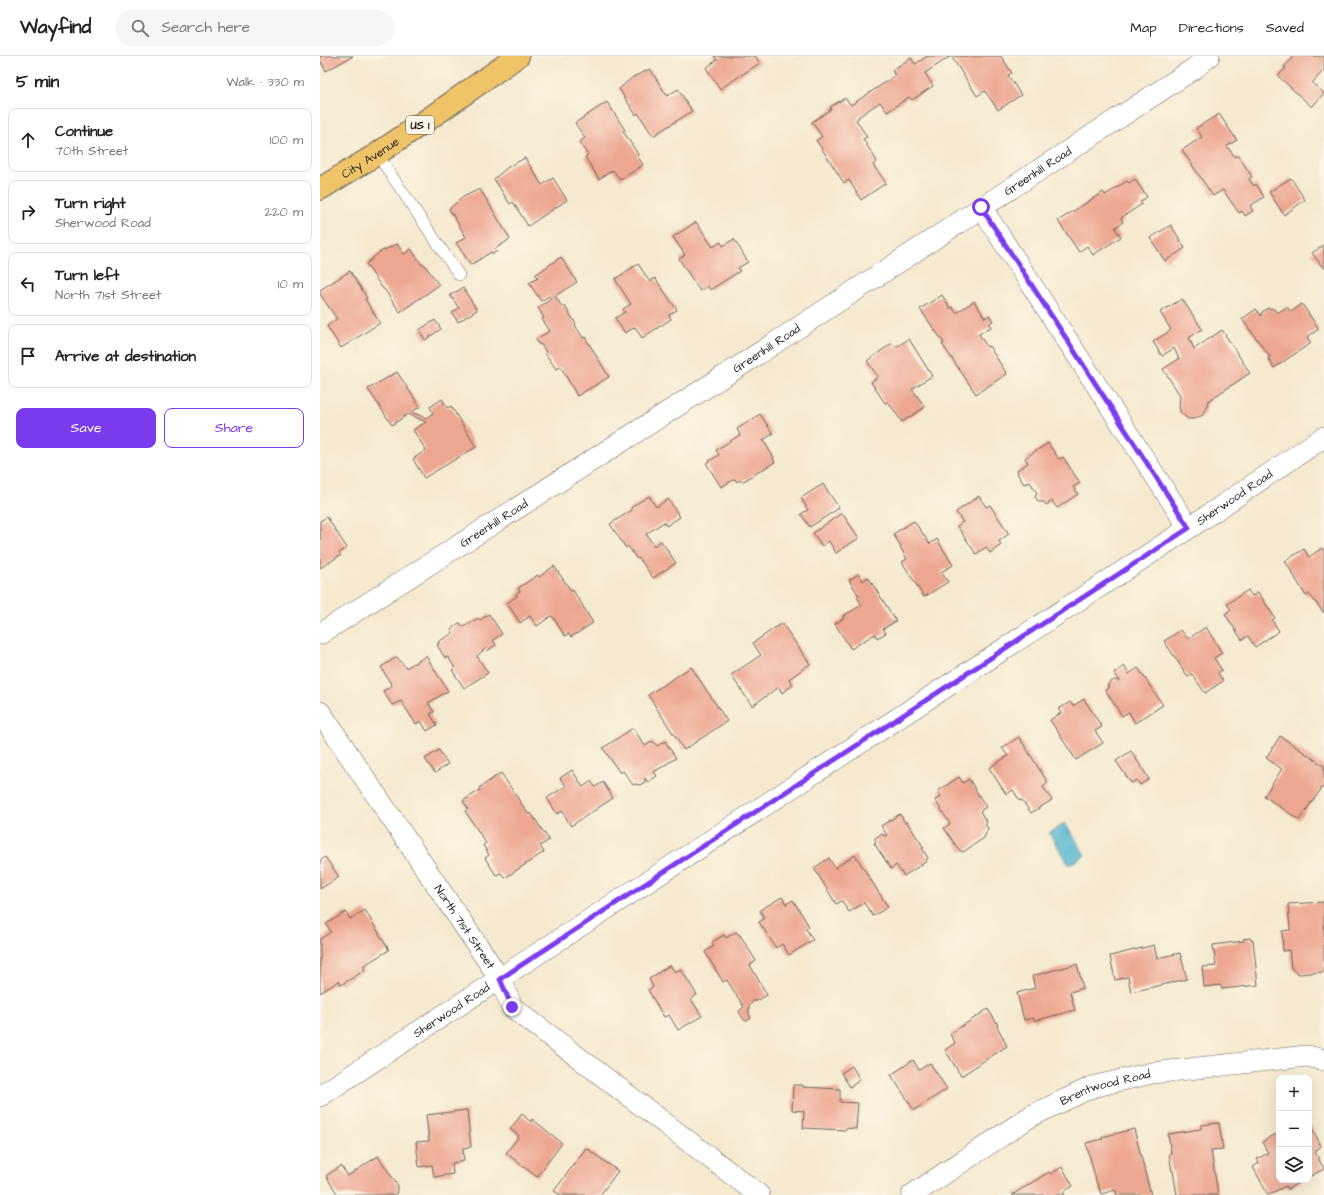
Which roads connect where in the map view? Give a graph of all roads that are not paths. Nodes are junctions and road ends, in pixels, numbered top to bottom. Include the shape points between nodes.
1 (518, 56) edge
2 (1209, 56) edge
3 (377, 154) junction
4 (320, 189) edge
5 (981, 207) junction
6 (459, 275) dead end
7 (1324, 437) edge
8 (1189, 528) junction
9 (320, 634) edge
10 (320, 712) edge
11 (500, 979) junction
12 (1324, 1060) edge
13 (320, 1096) edge
14 (759, 1195) edge
15 (912, 1195) edge

1 - 3 highway, City Avenue / US 1
2 - 5 street, Greenhill Road via 1195,68
3 - 4 highway, City Avenue / US 1
3 - 6 lane
5 - 8 street
5 - 9 street, Greenhill Road via 728,374
7 - 8 street, Sherwood Road
8 - 11 street, Sherwood Road
10 - 11 street, North 71st Street
11 - 13 street, Sherwood Road
11 - 14 street, North 71st Street via 512,1007
12 - 15 street, Brentwood Road via 1307,1056 1152,1073 1092,1087 1031,1116

